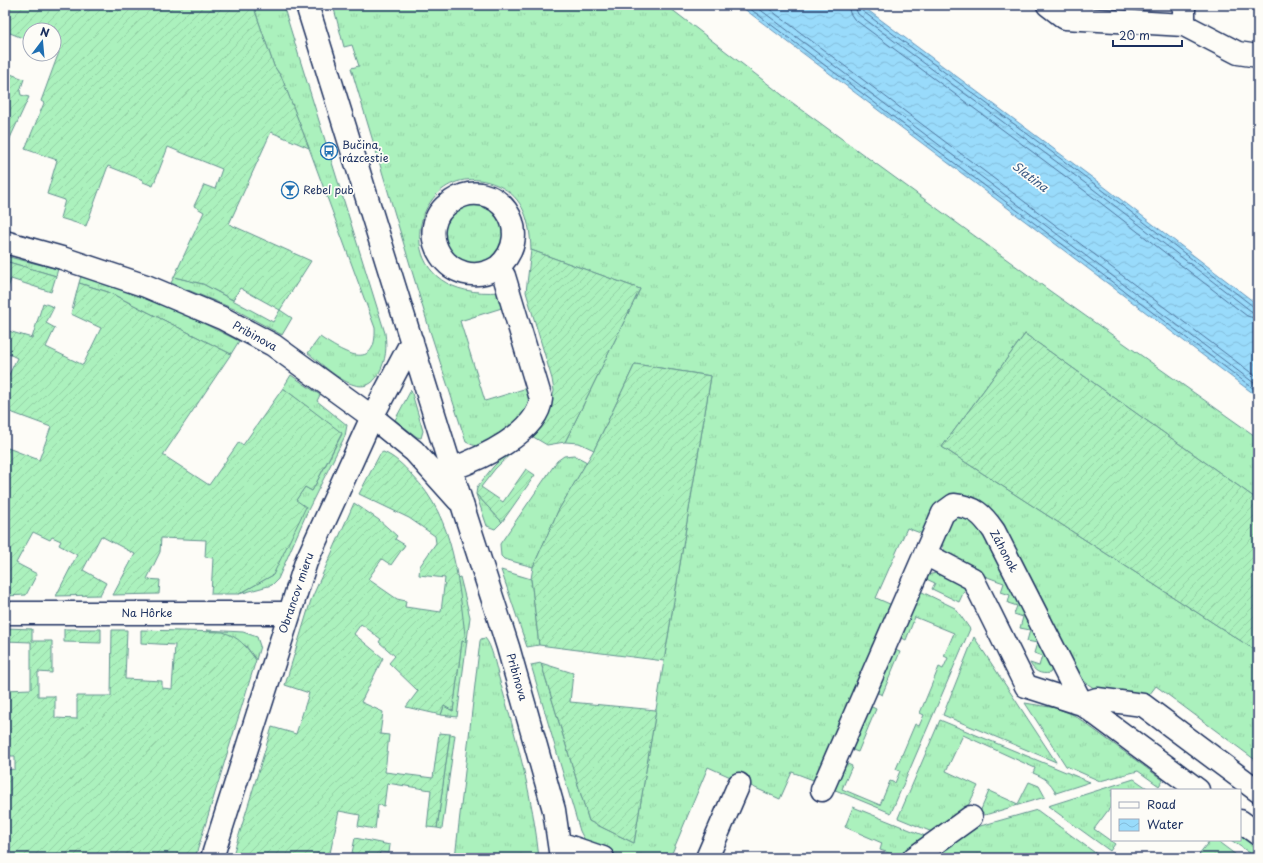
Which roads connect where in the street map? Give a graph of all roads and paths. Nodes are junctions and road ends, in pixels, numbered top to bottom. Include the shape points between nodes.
1 (307, 5) edge
2 (1048, 5) edge
3 (1184, 15) edge
4 (1258, 56) edge
5 (5, 242) edge
6 (498, 267) dead end
7 (412, 341) junction
8 (372, 417) junction
9 (451, 469) junction
10 (462, 504) junction
11 (925, 554) junction
12 (5, 613) edge
13 (288, 613) junction
14 (1082, 704) junction
15 (739, 784) dead end
16 (1197, 789) edge
17 (822, 790) dead end
18 (1258, 791) edge
19 (971, 817) dead end
20 (1241, 822) edge
21 (1258, 834) edge
22 (560, 853) edge
23 (212, 858) edge
24 (603, 858) edge
25 (707, 858) edge
26 (914, 858) edge

1 - 7 street, Pribinova
2 - 3 street via 1065,18
3 - 4 street via 1238,52
5 - 8 street, Pribinova via 146,286 228,321 273,345
6 - 9 street via 507,283 540,389 540,404 522,431 490,453
7 - 8 street, Obrancov mieru
7 - 9 street, Pribinova
8 - 10 street, Pribinova via 414,451
8 - 13 street, Obrancov mieru via 306,562
9 - 10 street, Pribinova
10 - 22 street, Pribinova via 532,728 554,810
11 - 14 street, Záhonok via 973,579 1026,686
11 - 14 street, Záhonok via 943,513 954,505 968,507 984,517 994,531
11 - 17 street
12 - 13 street, Na Hôrke
13 - 23 street, Obrancov mieru
14 - 16 street, Záhonok
14 - 18 street via 1097,699 1143,705
15 - 25 street
19 - 26 street
20 - 21 street
22 - 24 street

